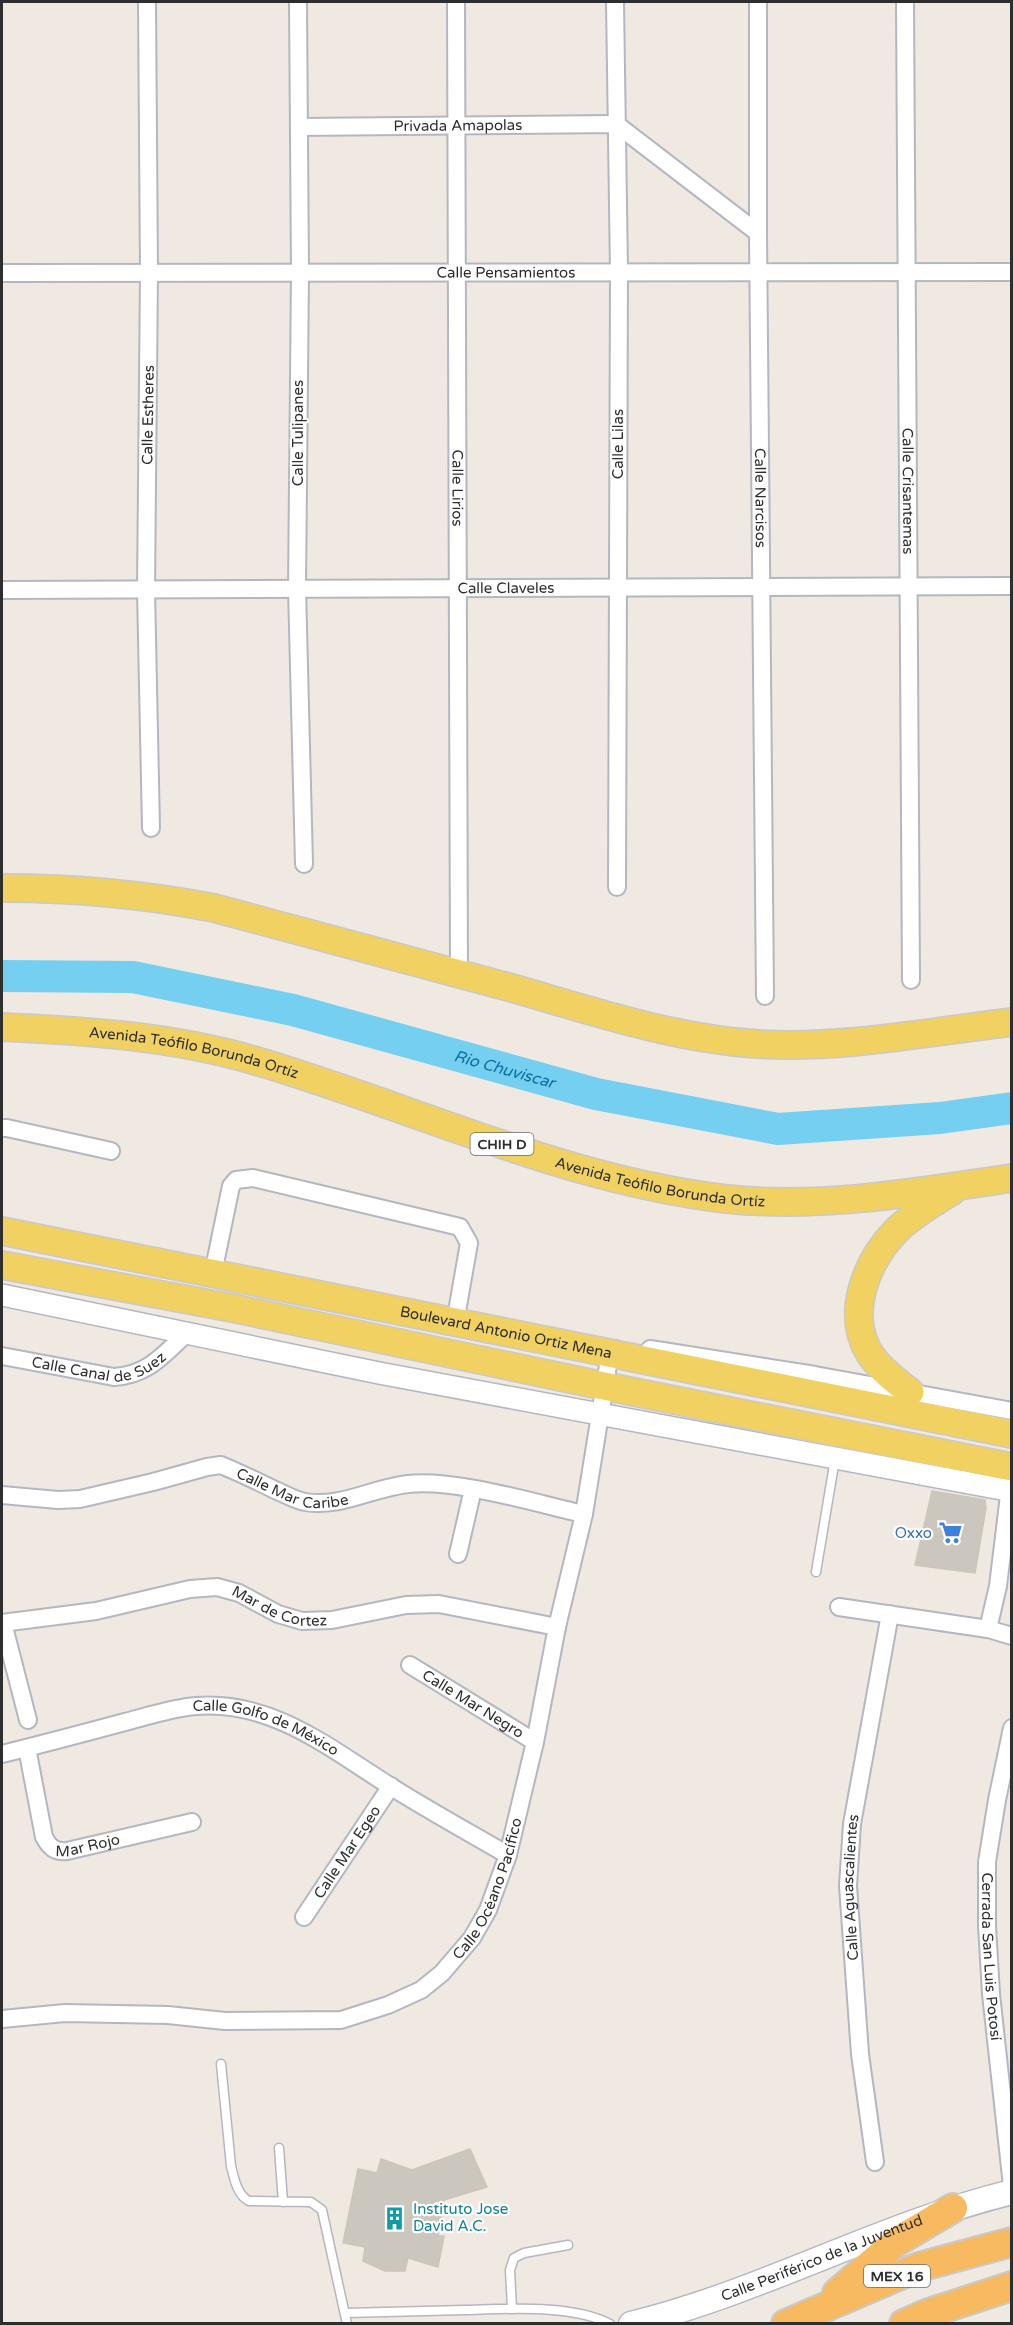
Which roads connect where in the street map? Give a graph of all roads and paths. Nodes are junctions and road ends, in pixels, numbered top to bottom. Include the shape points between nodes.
1 (147, 2) edge
2 (298, 2) edge
3 (456, 2) edge
4 (615, 2) edge
5 (758, 2) edge
6 (905, 2) edge
7 (616, 124) junction
8 (457, 125) junction
9 (299, 127) junction
10 (758, 233) junction
11 (457, 272) junction
12 (619, 272) junction
13 (759, 272) junction
14 (907, 272) junction
15 (1011, 272) edge
16 (2, 273) edge
17 (149, 273) junction
18 (300, 273) junction
19 (907, 586) junction
20 (1011, 586) edge
21 (617, 587) junction
22 (761, 587) junction
23 (297, 588) junction
24 (458, 588) junction
25 (2, 590) edge
26 (146, 590) junction
27 (151, 828) dead end
28 (304, 864) dead end
29 (617, 887) dead end
30 (2, 888) edge
31 (459, 974) junction
32 (911, 980) dead end
33 (765, 996) dead end
34 (1011, 1022) edge
35 (2, 1027) edge
36 (2, 1128) edge
37 (111, 1151) dead end
38 (1011, 1178) edge
39 (959, 1186) junction
40 (2, 1231) edge
41 (2, 1265) edge
42 (213, 1273) junction
43 (2, 1295) edge
44 (455, 1323) junction
45 (187, 1333) junction
46 (610, 1353) junction
47 (2, 1356) edge
48 (604, 1386) junction
49 (910, 1392) junction
50 (1011, 1411) edge
51 (599, 1416) junction
52 (1011, 1434) edge
53 (835, 1458) junction
54 (1011, 1481) edge
55 (472, 1489) junction
56 (2, 1495) edge
57 (584, 1514) junction
58 (458, 1554) dead end
59 (816, 1572) dead end
60 (839, 1607) dead end
61 (890, 1614) junction
62 (2, 1623) edge
63 (557, 1627) junction
64 (988, 1629) junction
65 (1011, 1636) edge
66 (410, 1665) dead end
67 (27, 1720) dead end
68 (1011, 1728) edge
69 (536, 1742) junction
70 (27, 1748) junction
71 (2, 1754) edge
72 (390, 1786) junction
73 (192, 1822) dead end
74 (508, 1855) junction
75 (304, 1917) dead end
76 (2, 2019) edge
77 (221, 2064) dead end
78 (279, 2148) dead end
79 (875, 2162) dead end
80 (1011, 2186) edge
81 (1011, 2192) edge
82 (283, 2202) junction
83 (953, 2208) junction
84 (1011, 2242) edge
85 (568, 2244) dead end
86 (1011, 2286) edge
87 (513, 2309) junction
88 (818, 2310) junction
89 (345, 2313) junction
90 (347, 2324) edge
91 (610, 2324) edge
92 (631, 2324) edge
93 (786, 2324) edge
94 (904, 2324) edge

1 - 17 street, Calle Estheres
2 - 9 street, Calle Tulipanes
3 - 8 street, Calle Lirios
4 - 7 street, Calle Lilas
5 - 10 street, Calle Narcisos
6 - 14 street, Calle Crisantemas
7 - 8 street, Privada Amapolas
7 - 10 street
7 - 12 street, Calle Lilas
8 - 9 street, Privada Amapolas
8 - 11 street, Calle Lirios
9 - 18 street, Calle Tulipanes
10 - 13 street, Calle Narcisos
11 - 12 street, Calle Pensamientos
11 - 18 street, Calle Pensamientos
11 - 24 street, Calle Lirios
12 - 13 street, Calle Pensamientos
12 - 21 street, Calle Lilas
13 - 14 street, Calle Pensamientos
13 - 22 street, Calle Narcisos
14 - 15 street, Calle Pensamientos
14 - 19 street, Calle Crisantemas
16 - 17 street, Calle Pensamientos
17 - 18 street, Calle Pensamientos
17 - 26 street, Calle Estheres
18 - 23 street, Calle Tulipanes
19 - 20 street, Calle Claveles
19 - 22 street, Calle Claveles
19 - 32 street, Calle Crisantemas
21 - 22 street, Calle Claveles
21 - 24 street, Calle Claveles
21 - 29 street, Calle Lilas
22 - 33 street, Calle Narcisos
23 - 24 street, Calle Claveles
23 - 26 street, Calle Claveles
23 - 28 street, Calle Tulipanes
24 - 31 street, Calle Lirios
25 - 26 street, Calle Claveles
26 - 27 street, Calle Estheres
30 - 31 main road via 154,897 214,909
31 - 34 main road via 619,1018 699,1036 759,1044 861,1041
35 - 39 main road, Avenida Teófilo Borunda Ortíz / CHIH D via 168,1040 253,1060 599,1175 727,1199 831,1202
36 - 37 street
38 - 39 main road, Avenida Teófilo Borunda Ortíz / CHIH D
39 - 49 main road via 895,1232 877,1256 861,1290 859,1326 869,1353
40 - 42 main road, Boulevard Antonio Ortiz Mena
41 - 48 main road, Boulevard Antonio Ortiz Mena via 232,1308
42 - 44 main road, Boulevard Antonio Ortiz Mena
42 - 44 street via 231,1186 236,1180 253,1178 460,1227 469,1243
43 - 45 street
44 - 46 main road, Boulevard Antonio Ortiz Mena
45 - 47 street, Calle Canal de Suez via 146,1370 131,1376 114,1377
45 - 51 street
46 - 48 street, Calle Océano Pacífico
46 - 49 street via 624,1347 640,1347
46 - 52 main road, Boulevard Antonio Ortiz Mena
48 - 51 street, Calle Océano Pacífico
48 - 54 main road, Boulevard Antonio Ortiz Mena
49 - 50 street
51 - 53 street
51 - 57 street, Calle Océano Pacífico
53 - 54 street
53 - 59 lane
54 - 64 street via 1001,1587
55 - 56 street, Calle Mar Caribe via 409,1484 322,1504 302,1502 221,1466 80,1499
55 - 57 street, Calle Mar Caribe
55 - 58 street
57 - 63 street, Calle Océano Pacífico
60 - 61 street
61 - 64 street
61 - 79 street, Calle Aguascalientes via 852,1824 848,1886 860,2054
62 - 63 street, Mar de Cortez via 86,1612 190,1589 217,1587 302,1622 406,1605 439,1604
62 - 67 street
63 - 69 street, Calle Océano Pacífico
64 - 65 street
66 - 69 street, Calle Mar Negro
68 - 80 street, Cerrada San Luis Potosí via 987,1862 987,1926
69 - 74 street, Calle Océano Pacífico
70 - 71 street, Calle Golfo de México
70 - 72 street, Calle Golfo de México via 158,1713 195,1706 224,1706 289,1723
70 - 73 street, Mar Rojo via 44,1837 57,1852
72 - 74 street, Calle Golfo de México
72 - 75 street, Calle Mar Egeo
74 - 76 street, Calle Océano Pacífico via 488,1910 472,1938 442,1973 421,1990 388,2005 341,2020 296,2022 65,2013
77 - 82 lane via 235,2182 249,2201
78 - 82 lane
81 - 83 main road, Calle Periférico de la Juventud
82 - 89 lane via 311,2202 322,2211
83 - 88 highway via 896,2242
83 - 92 main road, Calle Periférico de la Juventud via 680,2311
84 - 88 highway, MEX 16 via 919,2267
85 - 87 lane via 514,2258 510,2270
86 - 94 highway
87 - 89 lane
87 - 91 lane via 576,2312
88 - 93 highway, MEX 16
89 - 90 lane

